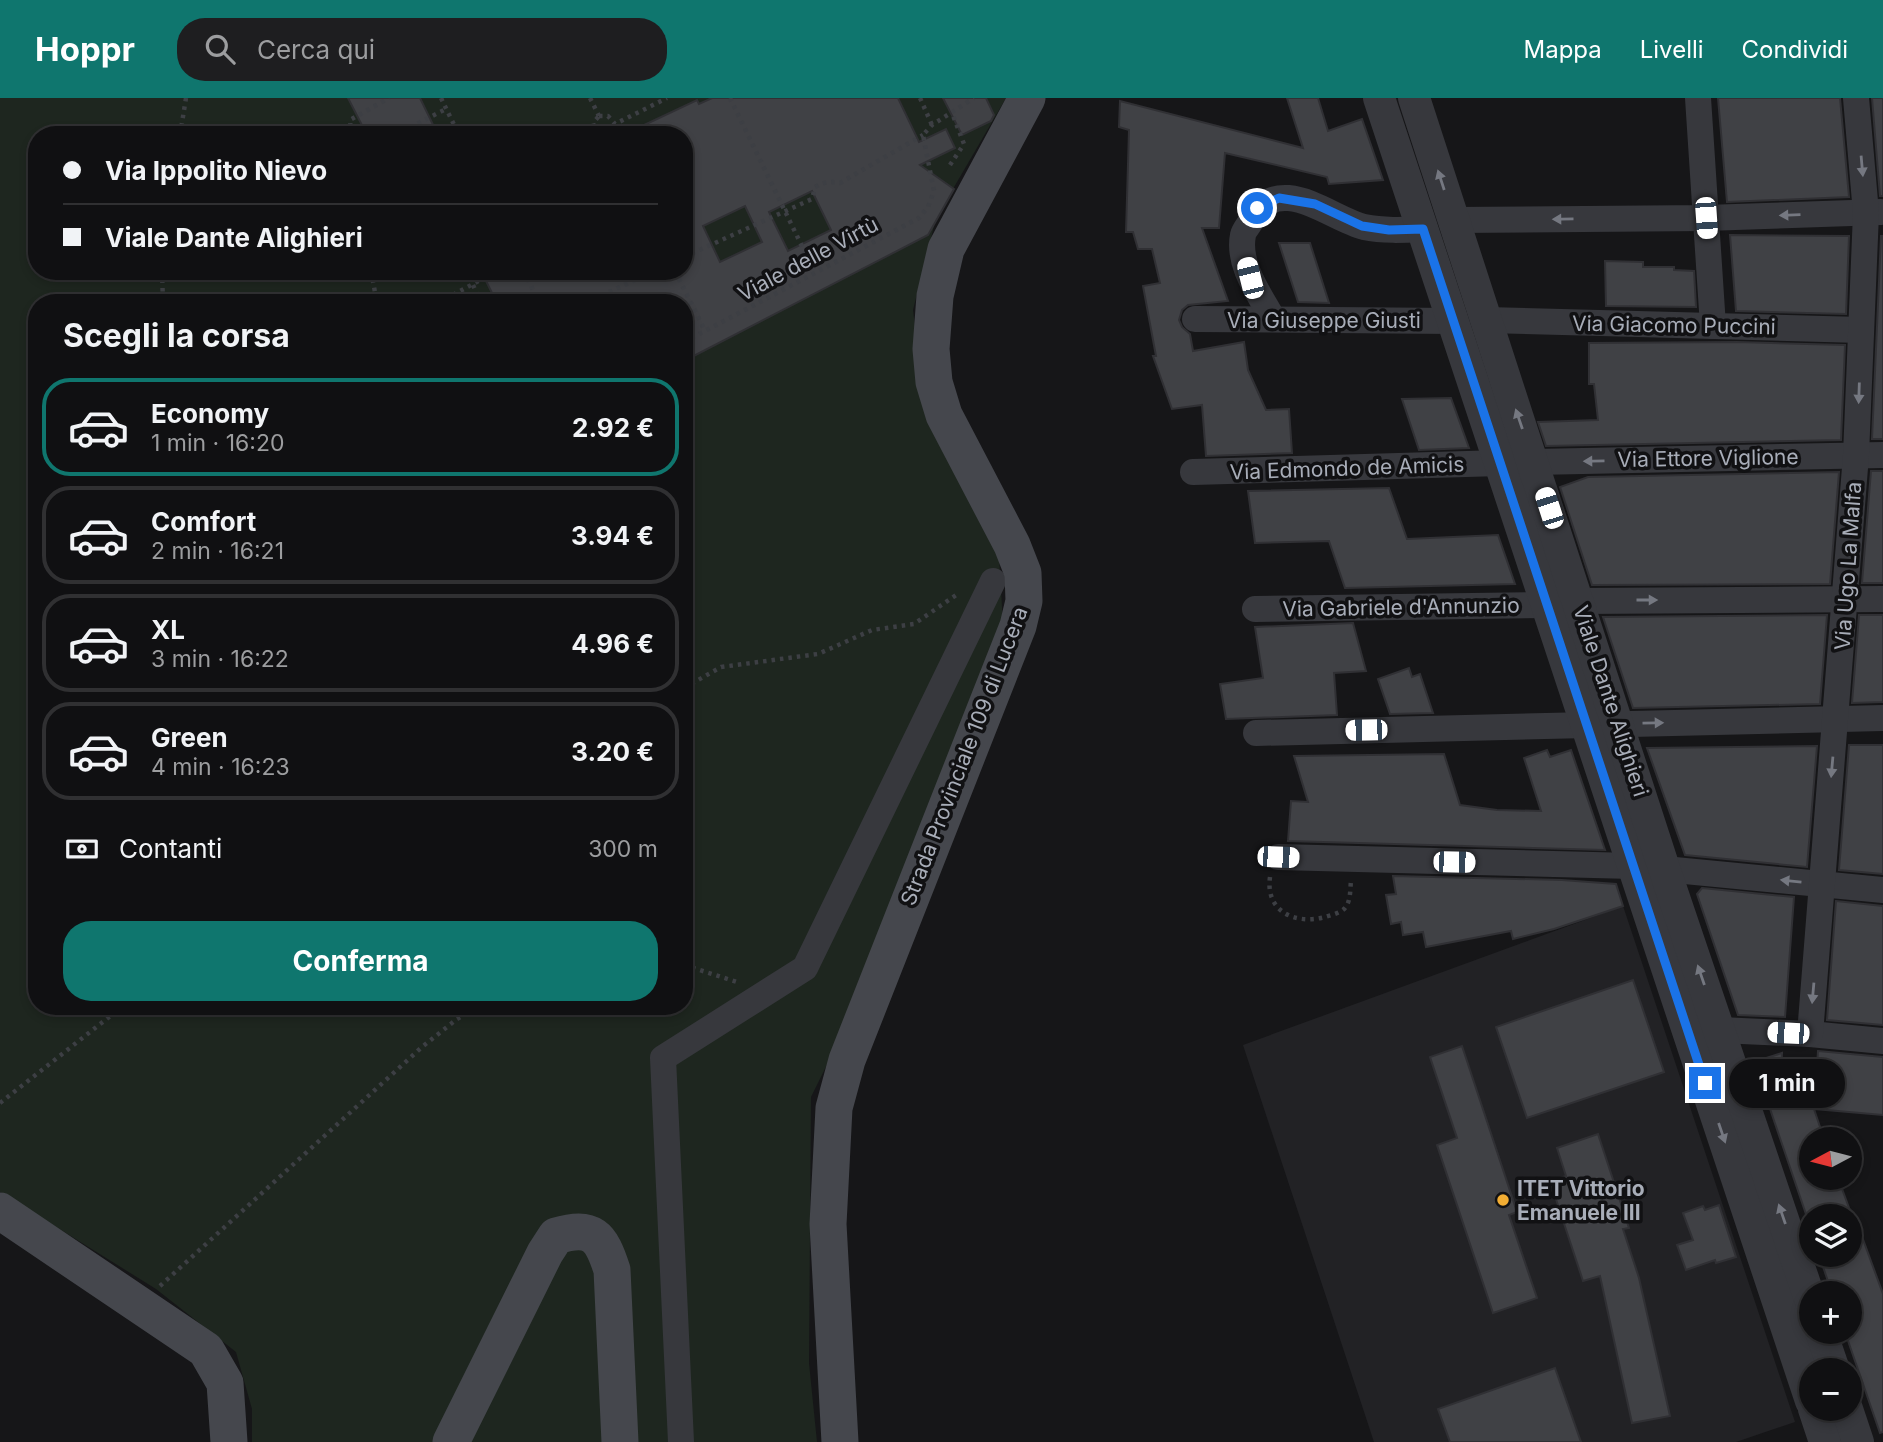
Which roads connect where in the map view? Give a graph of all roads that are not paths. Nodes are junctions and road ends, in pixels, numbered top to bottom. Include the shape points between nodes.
1 (1027, 98) edge
2 (1379, 98) edge
3 (1414, 98) edge
4 (1698, 98) edge
5 (1856, 98) edge
6 (1875, 212) edge
7 (1706, 218) junction
8 (1454, 220) junction
9 (1423, 229) junction
10 (1195, 318) dead end
11 (1273, 319) junction
12 (1486, 320) junction
13 (1454, 321) junction
14 (1713, 326) junction
15 (1861, 330) junction
16 (1856, 455) junction
17 (1883, 455) edge
18 (1534, 462) junction
19 (1501, 463) junction
20 (1193, 472) dead end
21 (993, 581) road end
22 (1845, 599) junction
23 (1883, 599) edge
24 (1579, 601) junction
25 (1547, 605) junction
26 (1255, 609) dead end
27 (1836, 719) junction
28 (1883, 719) edge
29 (1619, 724) junction
30 (1585, 725) junction
31 (1256, 733) dead end
32 (1278, 857) road end
33 (1633, 866) junction
34 (1664, 868) junction
35 (1822, 884) junction
36 (1883, 890) edge
37 (1720, 1030) junction
38 (1810, 1034) junction
39 (1883, 1041) edge
40 (0, 1211) edge
41 (1804, 1281) edge
42 (1799, 1365) edge
43 (1818, 1421) edge
44 (1851, 1421) edge
45 (229, 1442) edge
46 (451, 1442) edge
47 (620, 1442) edge
48 (681, 1442) edge
49 (840, 1442) edge
50 (1825, 1442) edge
51 (1858, 1442) edge

1 - 49 main road, Strada Provinciale 109 di Lucera via 946,249 935,296 931,349 944,415 1012,545 1023,573 1024,601 847,1060 834,1108 828,1224
2 - 9 street, Viale Dante Alighieri
8 -> 3 street, Viale Dante Alighieri
4 - 7 street
5 -> 6 street, Via Ugo La Malfa
6 -> 7 street
6 - 15 street, Via Ugo La Malfa
7 -> 8 street
7 - 14 street
8 - 12 street, Viale Dante Alighieri
9 - 11 street via 1362,226 1315,204 1279,198 1257,208 1243,234 1244,255 1250,278
9 - 13 street, Viale Dante Alighieri
10 - 11 street, Via Giuseppe Giusti
11 - 13 street, Via Giuseppe Giusti
12 - 14 street, Via Giacomo Puccini
18 -> 12 street, Viale Dante Alighieri
13 - 19 street, Viale Dante Alighieri
14 - 15 street, Via Giacomo Puccini
15 -> 16 street, Via Ugo La Malfa
16 - 17 street, Via Ettore Viglione
16 -> 18 street, Via Ettore Viglione
16 - 22 street, Via Ugo La Malfa
18 - 19 street, Via Ettore Viglione
18 - 24 street, Viale Dante Alighieri
19 - 20 street, Via Edmondo de Amicis
19 - 25 street, Viale Dante Alighieri
21 - 48 street via 805,968 663,1058
22 - 23 street, Via Gabriele d'Annunzio
24 -> 22 street, Via Gabriele d'Annunzio
22 - 27 street, Via Ugo La Malfa
24 - 25 street, Via Gabriele d'Annunzio
24 - 29 street, Viale Dante Alighieri
25 - 26 street, Via Gabriele d'Annunzio
25 - 30 street, Viale Dante Alighieri
27 - 28 street
29 -> 27 street
27 -> 35 street, Via Ugo La Malfa
29 - 30 street
29 - 34 street, Viale Dante Alighieri
30 - 31 street
30 - 33 street, Viale Dante Alighieri
32 - 33 street
33 - 34 street
33 -> 42 street, Viale Dante Alighieri
35 -> 34 street
37 -> 34 street, Viale Dante Alighieri
35 - 36 street
35 -> 38 street, Via Ugo La Malfa
37 - 38 street
41 -> 37 street, Viale Dante Alighieri
38 - 39 street
40 - 45 main road via 206,1350 225,1383
43 - 50 street
44 - 51 street
46 - 47 main road via 545,1253 556,1236 575,1230 591,1233 604,1246 612,1270

